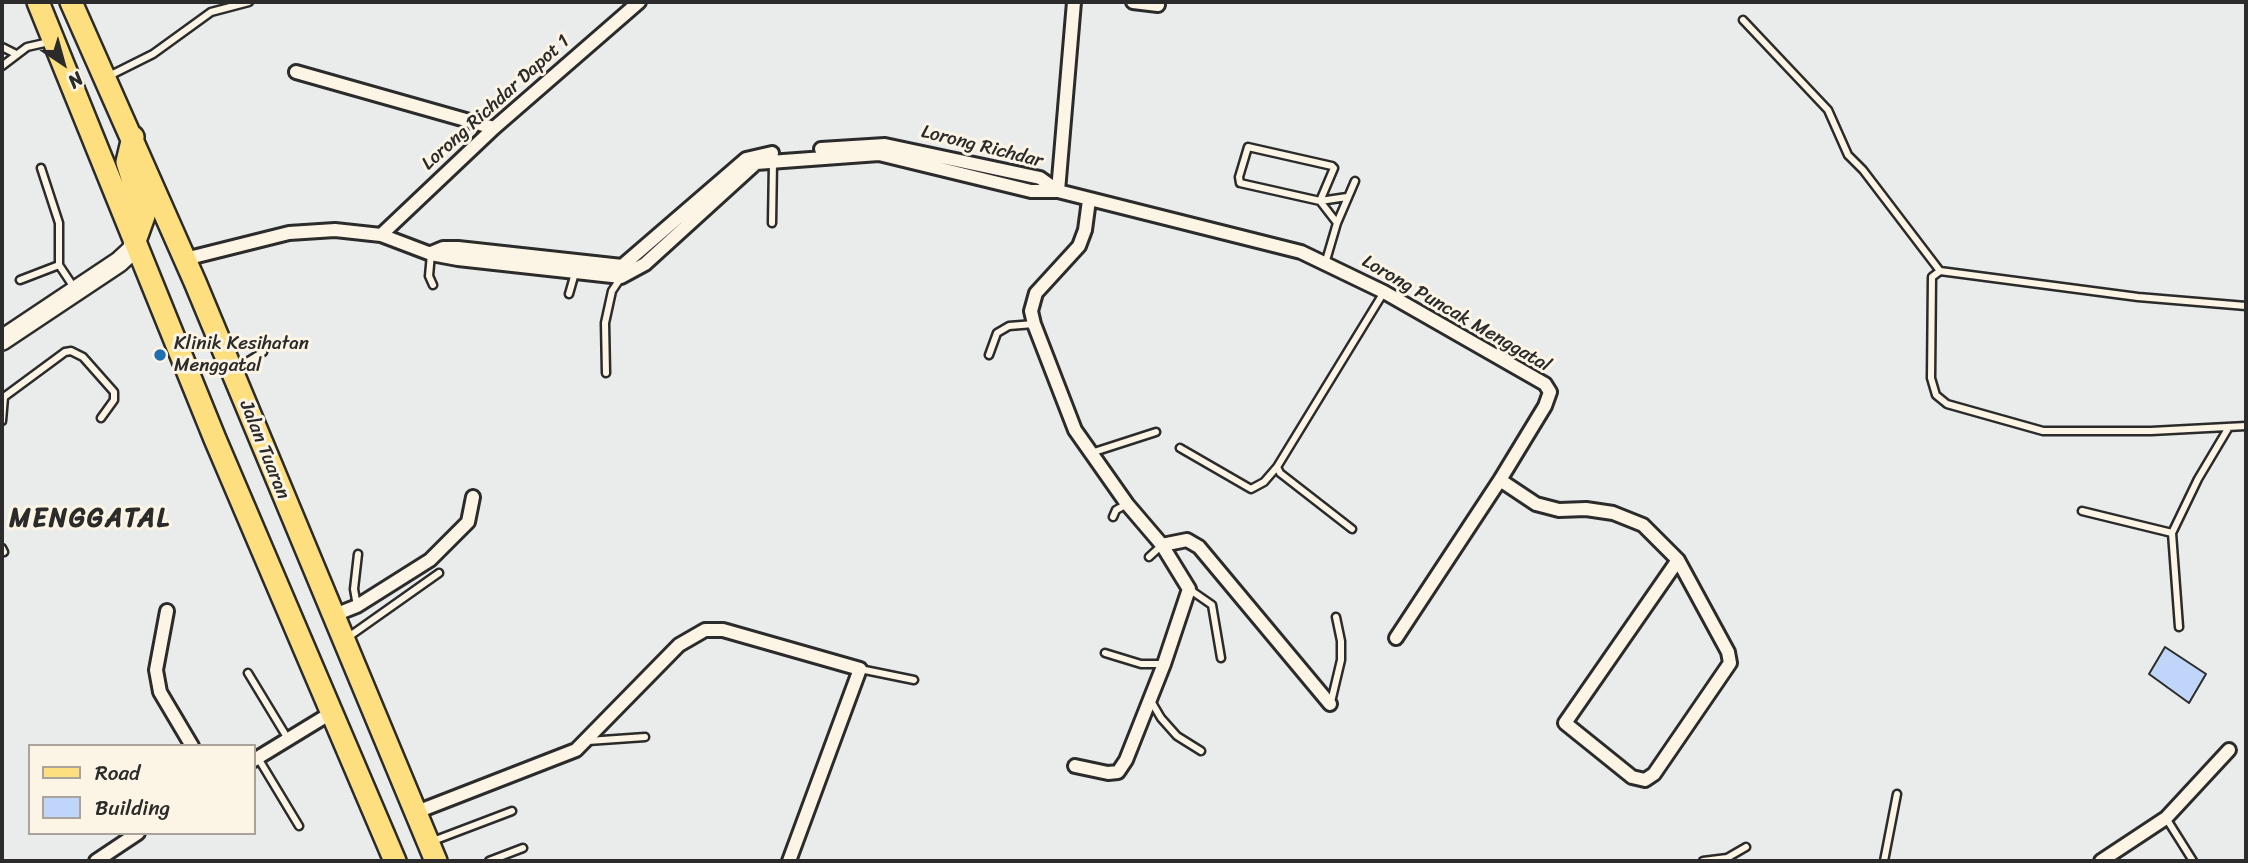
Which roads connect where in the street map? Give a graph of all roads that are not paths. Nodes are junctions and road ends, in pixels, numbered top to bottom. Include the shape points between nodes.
1 (38, 2) edge
2 (71, 2) edge
3 (249, 2) edge
4 (639, 2) edge
5 (1074, 2) edge
6 (1133, 2) edge
7 (1158, 5) dead end
8 (1743, 20) dead end
9 (54, 40) junction
10 (2, 47) edge
11 (16, 54) junction
12 (2, 66) edge
13 (296, 72) dead end
14 (106, 78) junction
15 (494, 128) junction
16 (132, 137) junction
17 (773, 160) junction
18 (41, 168) dead end
19 (1355, 181) dead end
20 (1058, 191) junction
21 (1347, 197) junction
22 (1089, 200) junction
23 (1321, 201) junction
24 (772, 223) dead end
25 (1337, 223) junction
26 (381, 235) junction
27 (135, 241) junction
28 (430, 254) junction
29 (185, 259) junction
30 (1325, 264) junction
31 (59, 265) junction
32 (1940, 271) junction
33 (575, 273) junction
34 (621, 277) junction
35 (20, 281) dead end
36 (433, 285) dead end
37 (76, 290) junction
38 (1384, 292) junction
39 (569, 294) dead end
40 (2246, 306) edge
41 (1034, 324) junction
42 (2, 340) edge
43 (263, 352) dead end
44 (989, 355) dead end
45 (233, 371) junction
46 (606, 373) dead end
47 (101, 418) dead end
48 (2, 421) edge
49 (2246, 426) edge
50 (2230, 427) junction
51 (1156, 432) dead end
52 (1180, 449) dead end
53 (1089, 453) junction
54 (1277, 467) junction
55 (1500, 480) junction
56 (473, 497) dead end
57 (1127, 504) junction
58 (2082, 511) dead end
59 (1114, 517) dead end
60 (1352, 529) dead end
61 (2172, 533) junction
62 (1162, 545) junction
63 (358, 554) dead end
64 (1150, 557) dead end
65 (1678, 560) junction
66 (439, 573) dead end
67 (1189, 589) junction
68 (357, 606) junction
69 (167, 611) dead end
70 (332, 616) junction
71 (1336, 617) dead end
72 (2179, 627) dead end
73 (1396, 638) dead end
74 (345, 646) junction
75 (1105, 653) dead end
76 (1221, 658) dead end
77 (311, 661) junction
78 (1164, 664) junction
79 (860, 669) junction
80 (248, 673) dead end
81 (914, 680) dead end
82 (1150, 699) junction
83 (1330, 704) joint
84 (331, 713) junction
85 (645, 737) dead end
86 (288, 738) junction
87 (586, 741) junction
88 (191, 744) edge
89 (2229, 750) dead end
90 (1201, 751) dead end
91 (256, 759) edge
92 (1075, 766) dead end
93 (1897, 794) dead end
94 (512, 811) dead end
95 (414, 814) junction
96 (2166, 818) junction
97 (299, 827) dead end
98 (135, 835) edge
99 (1745, 847) dead end
100 (523, 848) dead end
101 (432, 852) edge
102 (96, 861) edge
103 (395, 861) edge
104 (489, 861) edge
105 (789, 861) edge
106 (1703, 861) edge
107 (1884, 861) edge
108 (2101, 861) edge
109 (2193, 861) edge

1 - 9 main road, Jalan Tuaran
2 - 14 main road, Jalan Tuaran
3 - 14 lane via 211,12 153,54
4 - 15 street, Lorong Richdar Dapot 1
5 - 20 street
6 - 7 street
8 - 32 lane via 1828,110 1848,155
9 - 11 lane
9 - 27 main road, Jalan Tuaran
10 - 11 lane
11 - 12 lane
13 - 15 street
14 - 16 main road, Jalan Tuaran
15 - 26 street, Lorong Richdar Dapot 1
16 - 27 main road via 127,162 144,216
16 - 29 main road, Jalan Tuaran
17 - 20 street, Lorong Richdar via 879,154 1031,191
17 - 24 lane
17 - 34 street, Lorong Richdar via 756,163 645,264
18 - 31 lane via 59,223
19 - 21 lane
20 - 22 street, Lorong Puncak Menggatal
20 - 28 street, Lorong Richdar via 1040,178 885,145 754,155 622,266 458,248
21 - 23 lane
21 - 25 lane
22 - 30 street, Lorong Puncak Menggatal via 1301,252
22 - 41 street via 1079,246 1035,293
23 - 23 lane via 1332,166 1248,147 1240,183
23 - 25 lane
25 - 30 lane
26 - 28 street
26 - 29 street via 335,230 289,233
27 - 37 main road via 119,262
27 - 77 main road, Jalan Tuaran
28 - 33 street
28 - 36 lane
29 - 45 main road, Jalan Tuaran
30 - 38 street, Lorong Puncak Menggatal
31 - 35 lane
31 - 37 lane
32 - 40 lane
32 - 50 lane via 1932,277 1931,378 1936,395 1947,404 2043,431
33 - 34 street
33 - 39 lane
34 - 46 lane via 612,291 605,323
37 - 42 main road
38 - 54 lane
38 - 55 street, Lorong Puncak Menggatal via 1545,384 1550,392
41 - 44 lane via 1009,326 997,333
41 - 53 street via 1074,430
43 - 45 lane
45 - 70 main road, Jalan Tuaran
47 - 48 lane via 114,401 114,392 83,357 71,351 4,397
49 - 50 lane
50 - 61 lane
51 - 53 lane
52 - 54 lane via 1251,489
53 - 57 street
54 - 60 lane
55 - 65 street via 1536,504 1613,513 1643,525
55 - 73 street
56 - 68 street via 468,522 453,538 405,578
57 - 59 lane via 1116,510
57 - 62 street
58 - 61 lane
61 - 72 lane
62 - 64 lane
62 - 67 street
62 - 83 street via 1187,540 1199,547
63 - 68 lane
65 - 65 street via 1730,663 1646,780 1632,777 1565,723
66 - 74 lane
67 - 76 lane via 1212,606
67 - 78 street
68 - 70 street
69 - 88 street via 156,670 160,692
70 - 74 main road, Jalan Tuaran
71 - 83 lane via 1340,660
74 - 77 main road
74 - 95 main road, Jalan Tuaran
75 - 78 lane via 1141,664
77 - 84 main road, Jalan Tuaran
78 - 82 street
79 - 81 lane
79 - 87 street via 723,630 705,630 679,645
79 - 105 street
80 - 86 lane
82 - 90 lane via 1177,736
82 - 92 street via 1118,772
84 - 86 street
84 - 103 main road, Jalan Tuaran
85 - 87 lane
86 - 91 street
87 - 95 street via 551,760
89 - 96 street
91 - 97 lane
93 - 107 lane
94 - 101 lane
95 - 101 main road, Jalan Tuaran
96 - 108 street
96 - 109 lane
98 - 102 street
99 - 106 lane via 1727,858
100 - 104 lane

